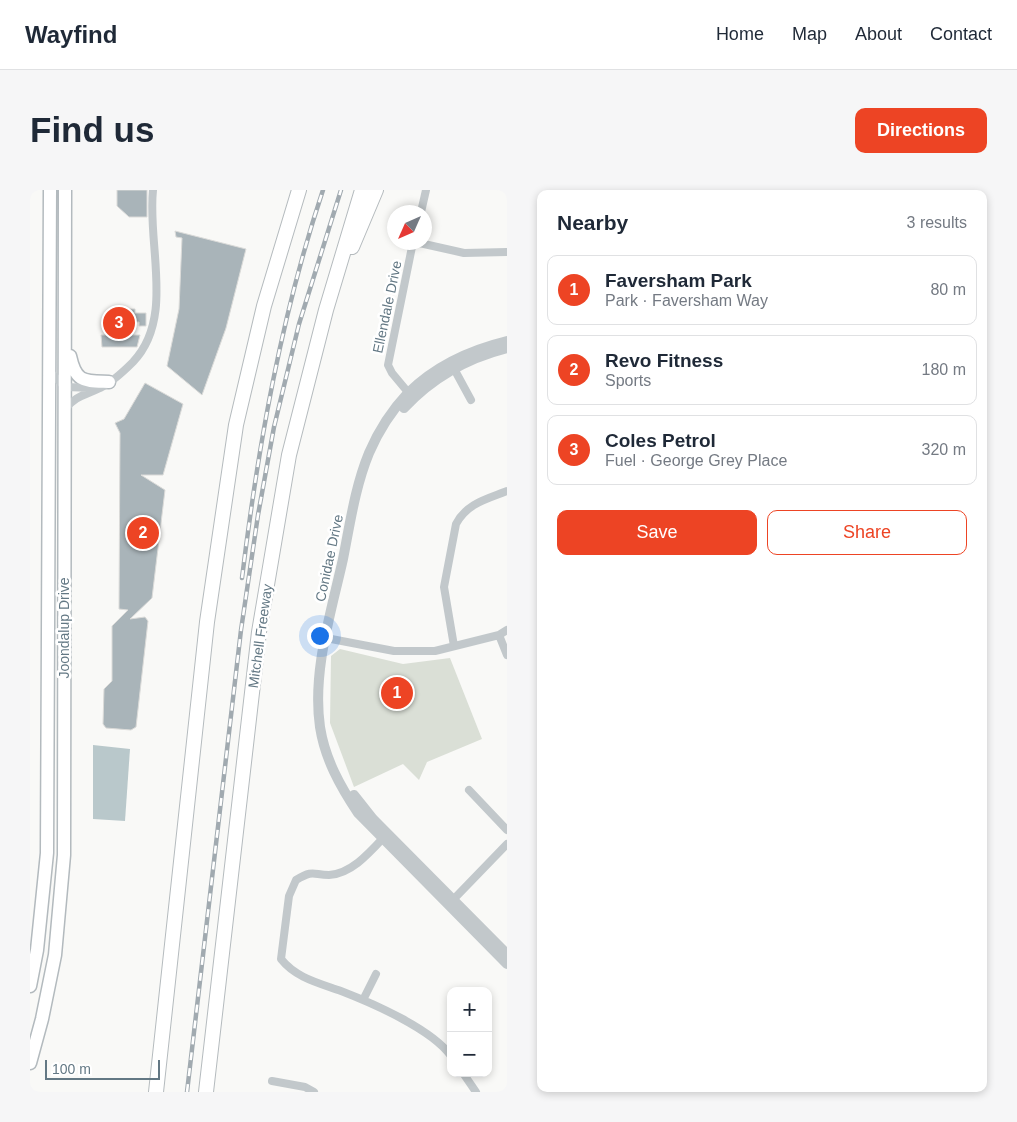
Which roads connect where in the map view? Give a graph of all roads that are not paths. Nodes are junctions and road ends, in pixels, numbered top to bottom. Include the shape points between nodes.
1 (50, 190) edge
2 (65, 190) edge
3 (153, 190) edge
4 (362, 190) edge
5 (376, 190) edge
6 (426, 190) edge
7 (298, 192) edge
8 (423, 205) edge
9 (432, 246) edge
10 (412, 250) edge
11 (507, 252) edge
12 (326, 310) junction
13 (65, 340) junction
14 (507, 341) edge
15 (507, 348) edge
16 (452, 365) junction
17 (50, 372) junction
18 (105, 385) junction
19 (65, 387) junction
20 (411, 396) junction
21 (471, 400) dead end
22 (65, 409) junction
23 (507, 491) edge
24 (65, 611) junction
25 (507, 630) edge
26 (499, 634) junction
27 (329, 638) junction
28 (48, 640) junction
29 (454, 646) junction
30 (507, 655) edge
31 (469, 790) dead end
32 (507, 830) edge
33 (385, 837) junction
34 (507, 844) edge
35 (450, 902) junction
36 (507, 954) edge
37 (507, 964) edge
38 (376, 974) dead end
39 (30, 986) edge
40 (363, 1000) junction
41 (447, 1050) edge
42 (30, 1063) edge
43 (466, 1077) edge
44 (272, 1081) dead end
45 (156, 1092) edge
46 (206, 1092) edge
47 (314, 1092) edge
48 (476, 1092) edge

1 - 17 main road, Joondalup Drive
2 - 13 main road, Joondalup Drive
3 - 18 street via 151,210 157,308 150,340 133,362
4 - 12 highway, Mitchell Freeway
5 - 12 highway
6 - 8 street
7 - 45 highway via 264,306 236,425 207,622
9 - 11 street via 464,253
10 - 20 street, Ellendale Drive via 388,365
12 - 46 highway, Mitchell Freeway via 289,456 259,632
13 - 18 main road via 77,376
13 - 19 main road, Joondalup Drive
14 - 16 street, Conidae Drive via 483,347
15 - 16 street, Conidae Drive
16 - 20 street, Conidae Drive
16 - 21 street
17 - 19 street
17 - 28 main road, Joondalup Drive
18 - 19 street
18 - 22 street via 76,397
19 - 22 main road, Joondalup Drive
20 - 27 street, Conidae Drive via 379,431 360,476
22 - 24 main road, Joondalup Drive
23 - 29 street via 472,505 456,524 444,587
24 - 28 main road via 54,621
24 - 42 main road, Joondalup Drive via 64,855 55,955
25 - 26 street
26 - 29 street
26 - 30 street
27 - 29 street via 394,651 435,651
27 - 33 street, Conidae Drive via 318,692 324,745 342,789 358,813
28 - 39 main road, Joondalup Drive via 46,853 37,950
31 - 32 street
33 - 35 street, Conidae Drive
33 - 40 street via 344,871 329,875 315,872 296,880 289,896 281,959 297,975
34 - 35 street
35 - 36 street, Conidae Drive
35 - 37 street, Conidae Drive
38 - 40 street
40 - 41 street via 425,1032
43 - 48 street
44 - 47 street via 305,1087

